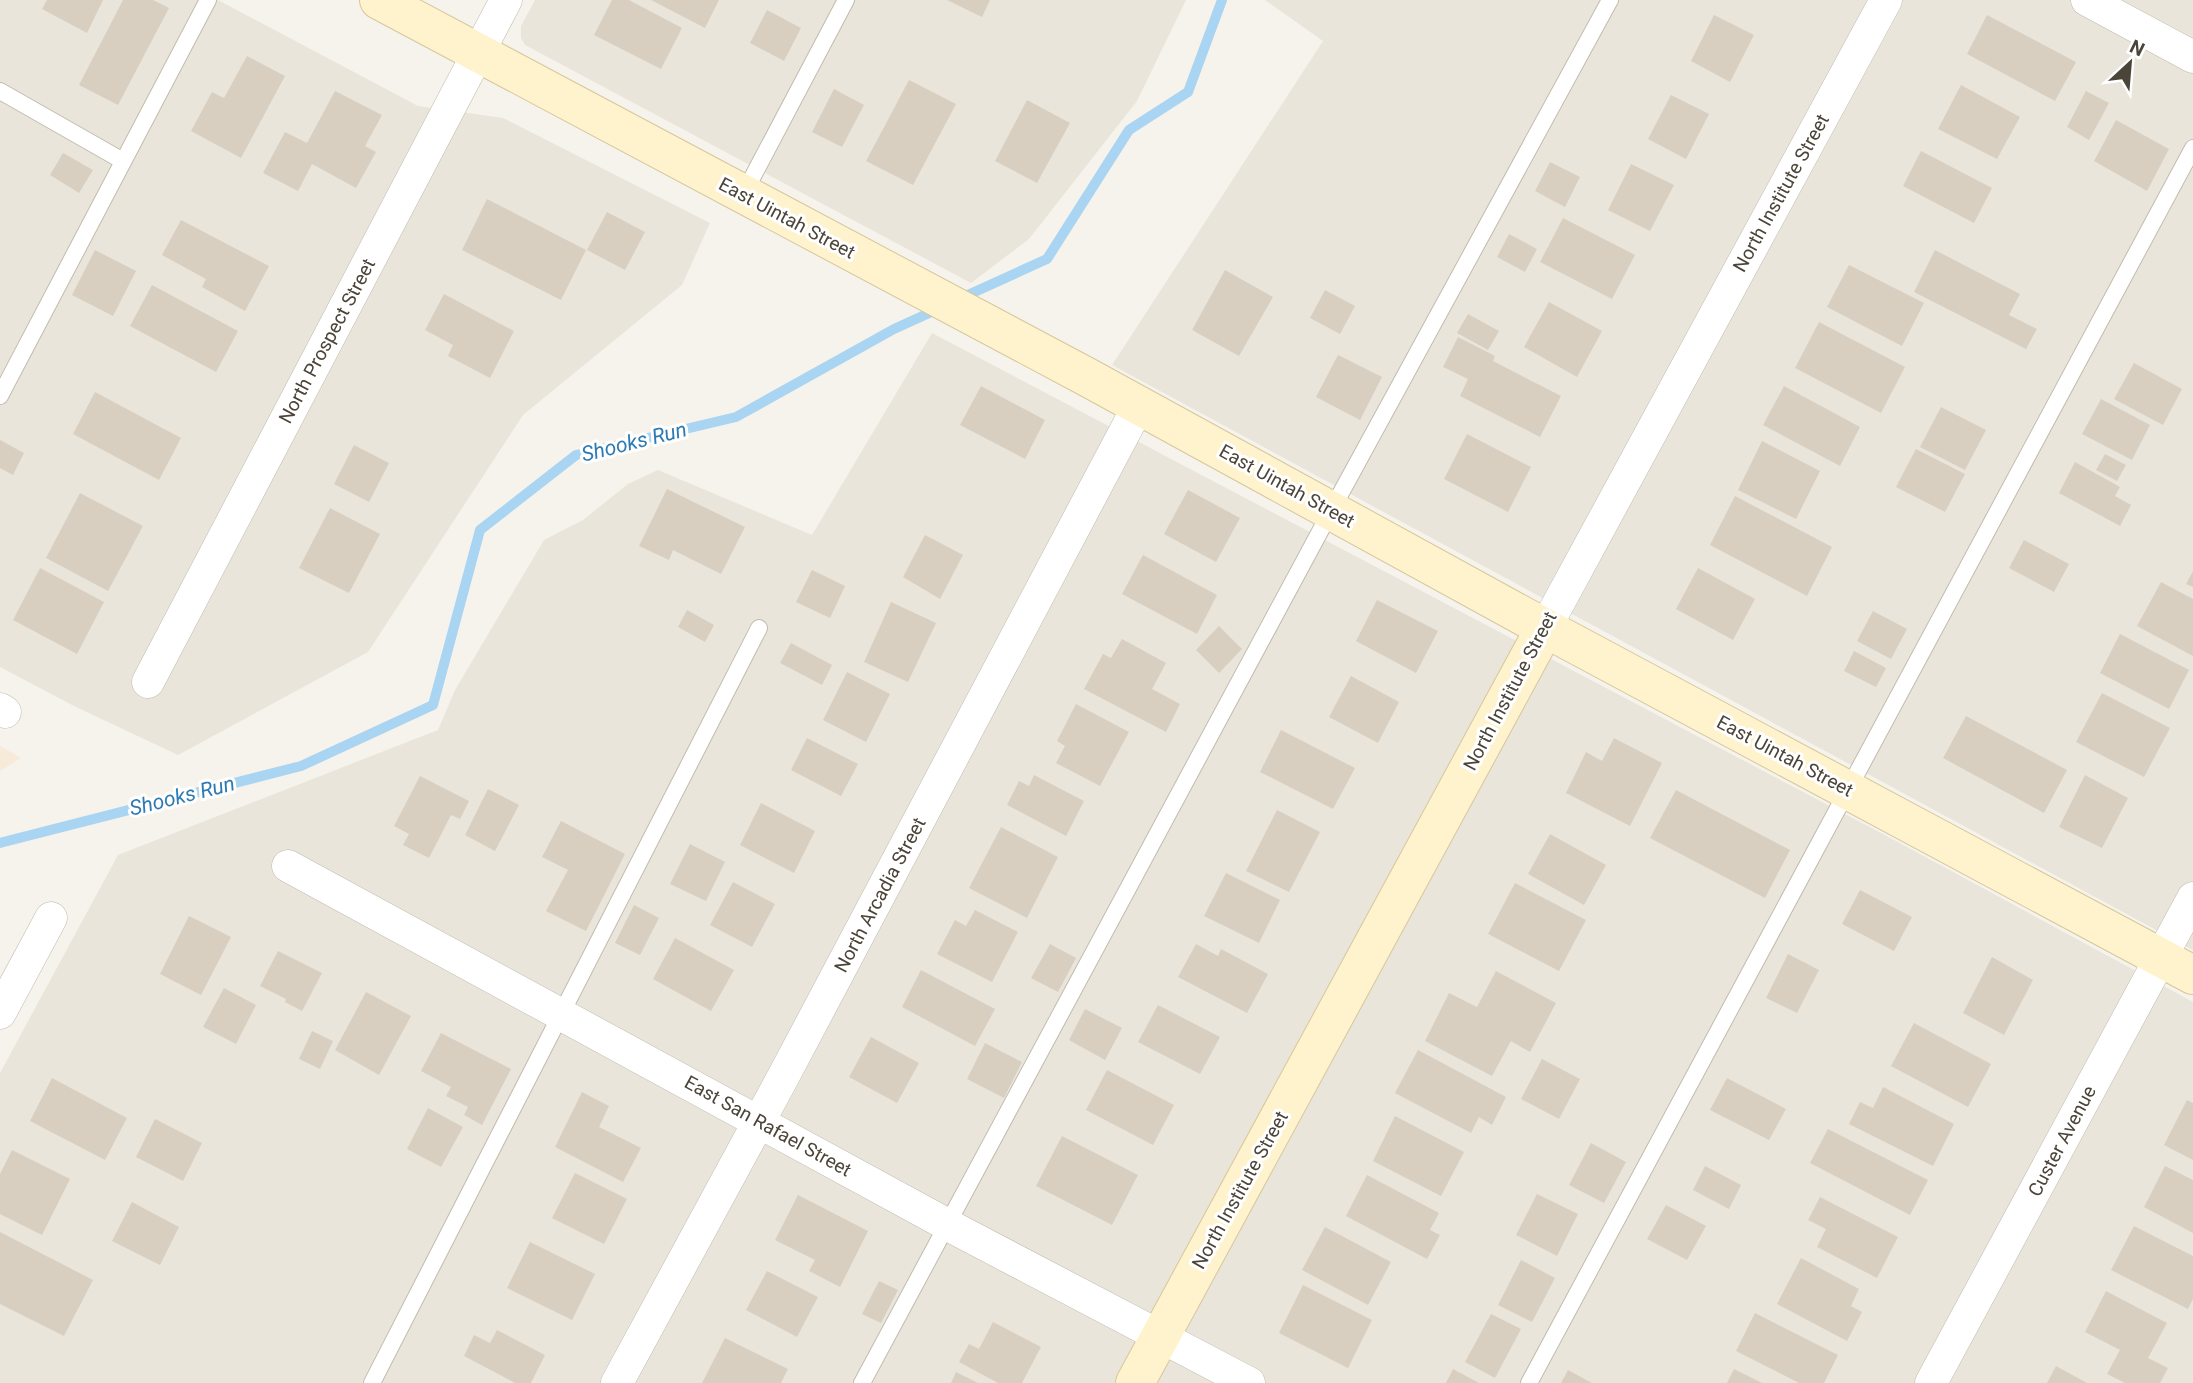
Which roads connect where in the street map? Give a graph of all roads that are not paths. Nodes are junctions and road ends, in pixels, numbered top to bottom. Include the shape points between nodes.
1 (208, 0) edge
2 (379, 0) edge
3 (506, 0) edge
4 (846, 0) edge
5 (1610, 0) edge
6 (1886, 0) edge
7 (2087, 0) edge
8 (477, 54) junction
9 (2193, 57) edge
10 (0, 92) edge
11 (2193, 148) edge
12 (123, 161) junction
13 (750, 199) junction
14 (0, 396) edge
15 (1139, 405) junction
16 (1331, 511) junction
17 (759, 628) dead end
18 (1545, 628) junction
19 (149, 682) dead end
20 (1848, 790) junction
21 (288, 866) dead end
22 (2193, 898) edge
23 (51, 918) dead end
24 (2177, 966) edge
25 (0, 1013) edge
26 (560, 1013) junction
27 (760, 1121) junction
28 (948, 1225) junction
29 (1161, 1335) junction
30 (372, 1383) edge
31 (617, 1383) edge
32 (862, 1383) edge
33 (1135, 1383) edge
34 (1250, 1383) edge
35 (1529, 1383) edge
36 (1931, 1383) edge

1 - 12 lane
2 - 8 main road, East Uintah Street
3 - 8 street, North Prospect Street
4 - 13 lane
5 - 16 lane
6 - 18 street, North Institute Street
7 - 9 street
8 - 13 main road, East Uintah Street
8 - 19 street, North Prospect Street
10 - 12 lane
11 - 20 lane
12 - 14 lane
13 - 15 main road, East Uintah Street
15 - 16 main road, East Uintah Street
15 - 27 street, North Arcadia Street
16 - 18 main road, East Uintah Street
16 - 28 lane
17 - 26 lane
18 - 20 main road, East Uintah Street
18 - 29 main road, North Institute Street
20 - 24 main road, East Uintah Street
20 - 35 lane
21 - 26 street, East San Rafael Street
22 - 24 street, Custer Avenue
23 - 25 street
24 - 36 street, Custer Avenue
26 - 27 street, East San Rafael Street
26 - 30 lane
27 - 28 street, East San Rafael Street
27 - 31 street, North Arcadia Street
28 - 29 street, East San Rafael Street
28 - 32 lane
29 - 33 main road, North Institute Street
29 - 34 street, East San Rafael Street

